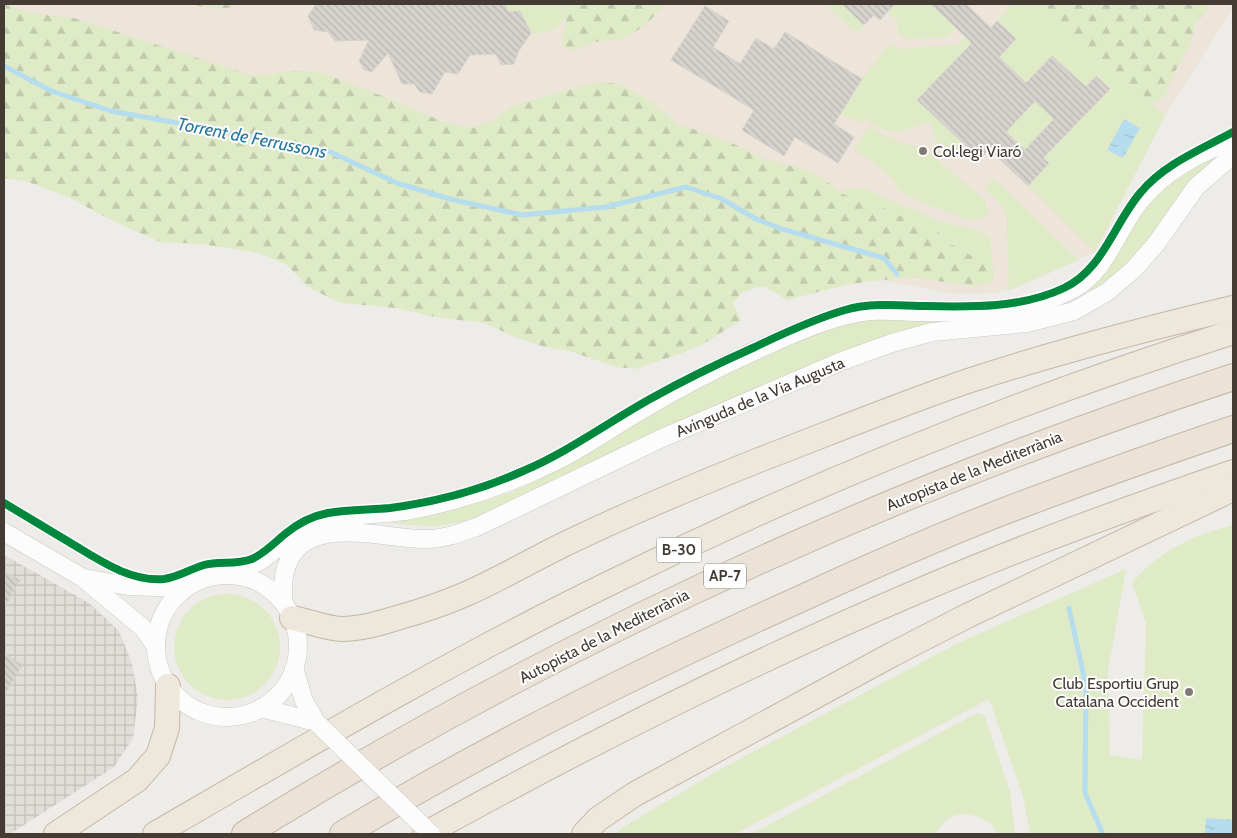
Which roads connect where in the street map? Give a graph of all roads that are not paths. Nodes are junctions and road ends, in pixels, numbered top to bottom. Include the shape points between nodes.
1 (1233, 140) edge
2 (1233, 155) edge
3 (1233, 308) edge
4 (1233, 332) edge
5 (1233, 377) edge
6 (1233, 429) edge
7 (1233, 472) edge
8 (1233, 490) edge
9 (4, 532) edge
10 (232, 575) junction
11 (83, 578) junction
12 (185, 588) junction
13 (288, 610) junction
14 (156, 647) junction
15 (294, 668) junction
16 (168, 686) junction
17 (261, 708) junction
18 (316, 722) junction
19 (56, 834) edge
20 (155, 834) edge
21 (245, 834) edge
22 (343, 834) edge
23 (425, 834) edge
24 (431, 834) edge
25 (584, 834) edge

1 - 10 street via 1210,149 1166,175 1138,202 1109,252 1086,280 1051,299 1031,305 968,312 867,311 819,324 711,372 640,410 568,456 507,483 441,504 316,521 290,535 260,560
2 - 13 street, Avinguda de la Via Augusta via 1196,187 1134,269 1106,292 1074,311 1027,323 932,332 892,343 660,439 461,533 428,539 340,532 311,540 298,548 286,569
3 - 13 highway via 1068,351 902,405 689,488 429,609 363,627 341,629 319,626
4 - 20 highway, B-30 via 1075,385 921,445 670,554 523,627
5 - 21 highway, Autopista de la Mediterrània / AP-7 via 1050,440 720,578 480,698
6 - 22 highway via 999,513 758,618 637,674 524,732 444,774
7 - 23 highway via 1036,544 895,601 631,725
8 - 25 highway via 966,616 893,654 635,794 598,819
9 - 11 street
10 - 12 street via 211,577
10 - 13 street via 258,582 272,591
11 - 12 street via 128,586
11 - 14 street via 143,628
12 - 14 street via 161,618
13 - 15 street via 298,643
14 - 16 street via 159,668
15 - 17 street via 281,691
15 - 18 street via 304,701
16 - 17 street via 186,704 210,715 236,716
16 - 19 highway via 167,728 158,756 137,780
17 - 18 street
18 - 24 street, bridge

